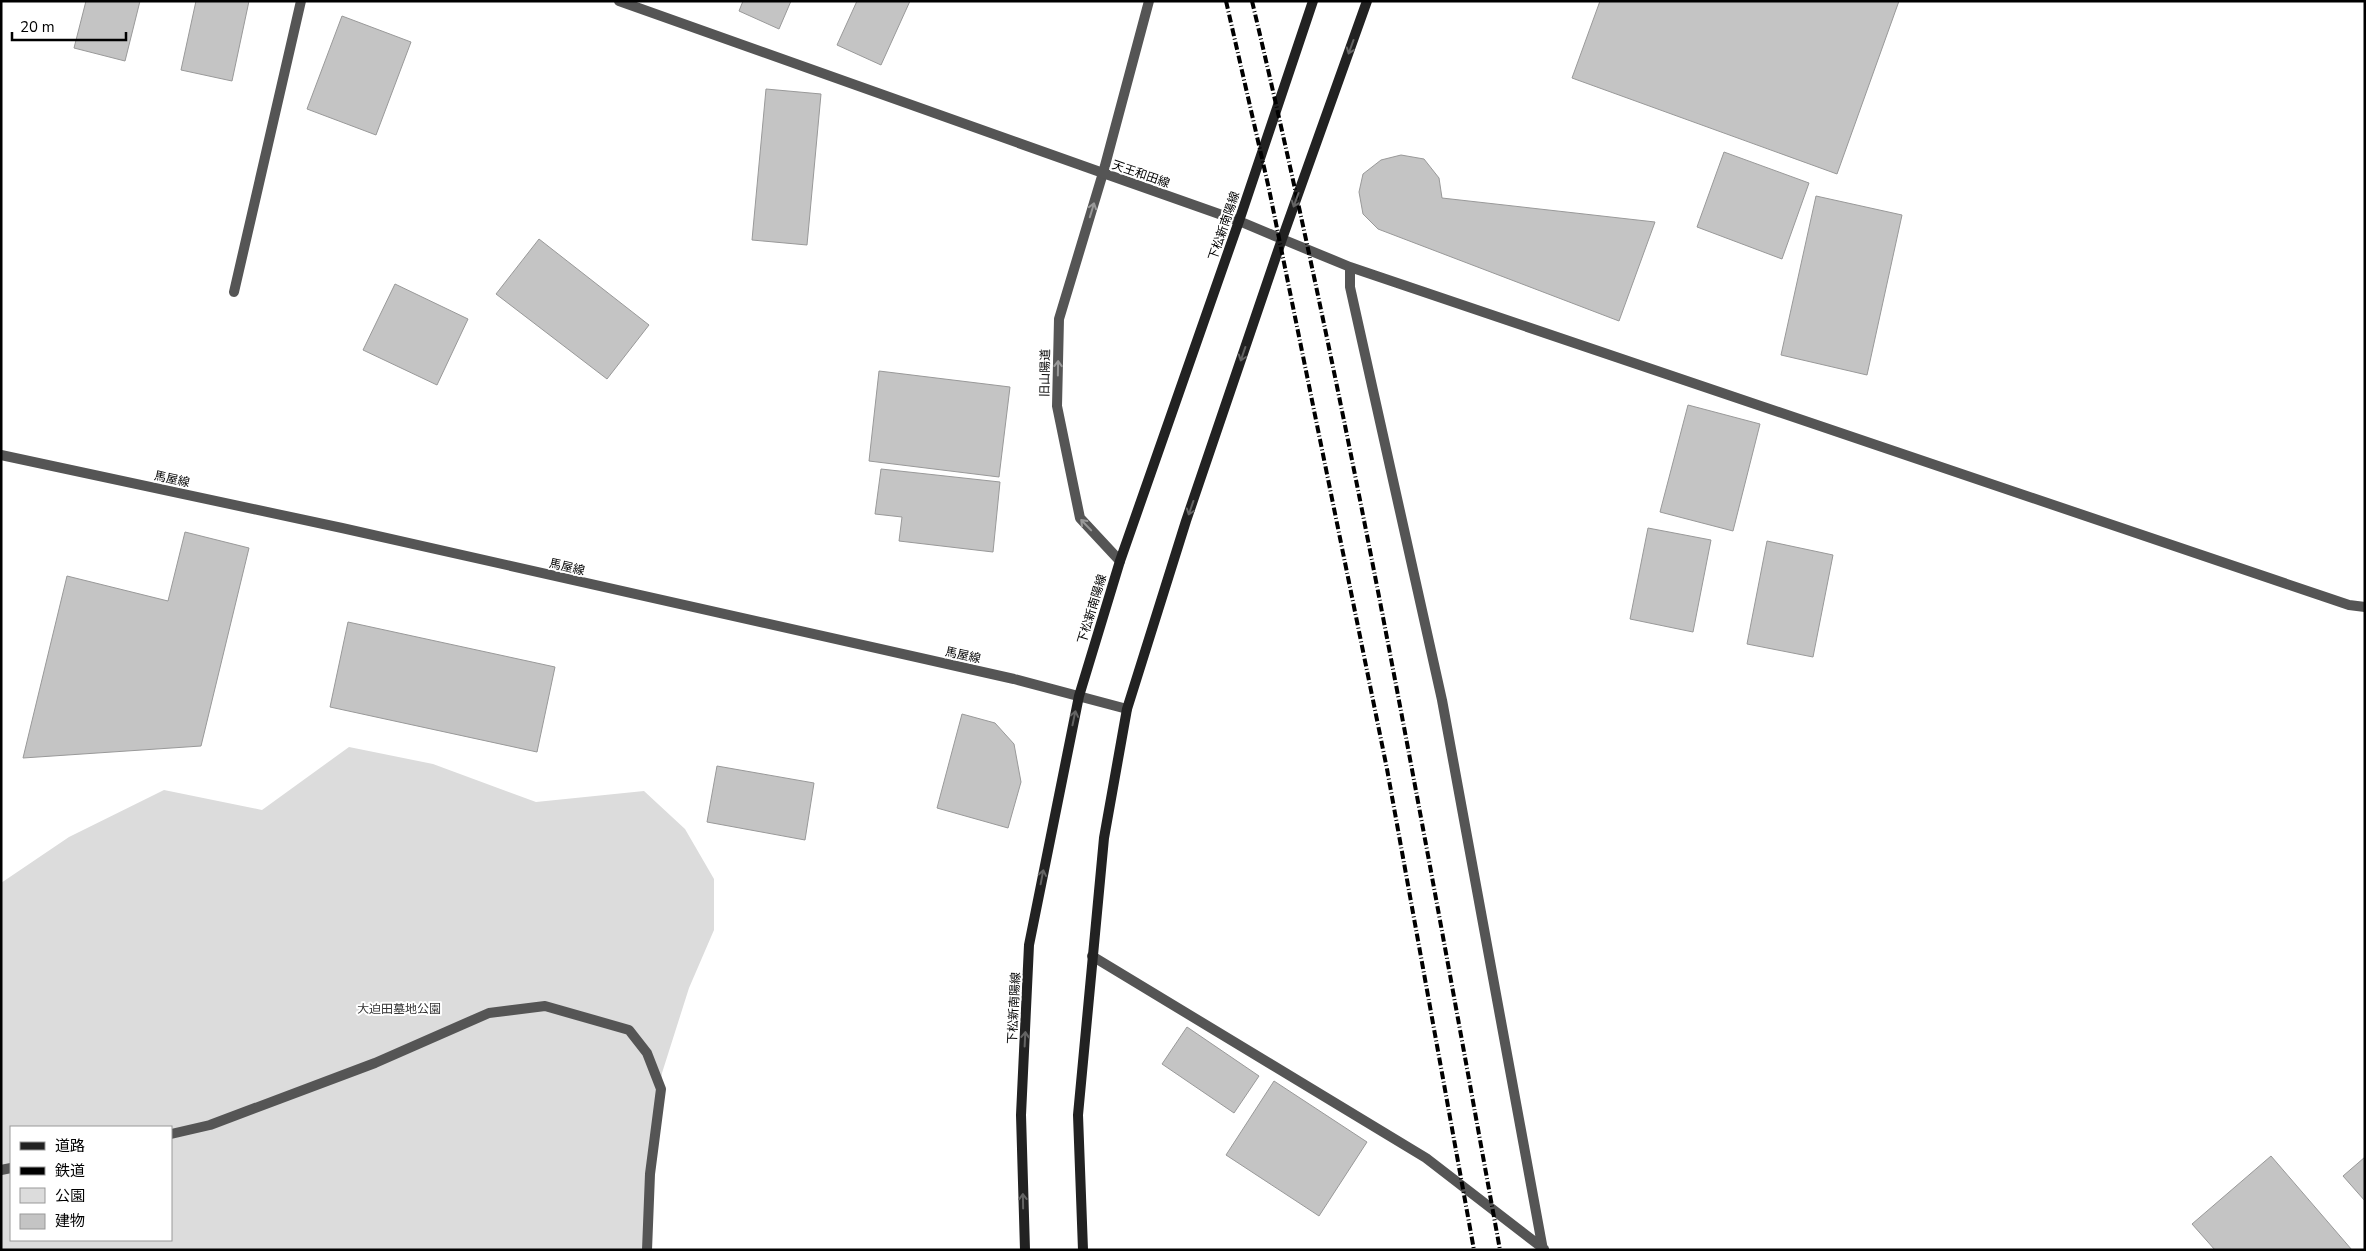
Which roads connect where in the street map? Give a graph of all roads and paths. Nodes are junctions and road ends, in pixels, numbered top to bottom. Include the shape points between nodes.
1 (301, 1) edge
2 (619, 1) edge
3 (1149, 1) edge
4 (1313, 1) edge
5 (1367, 1) edge
6 (1103, 174) junction
7 (1239, 221) junction
8 (1282, 239) junction
9 (1350, 267) junction
10 (234, 292) dead end
11 (1, 455) edge
12 (1120, 561) junction
13 (2365, 607) edge
14 (1079, 696) junction
15 (1127, 709) junction
16 (1092, 956) junction
17 (172, 1134) edge
18 (1544, 1249) edge
19 (647, 1250) edge
20 (1025, 1250) edge
21 (1083, 1250) edge

1 - 10 street
2 - 6 street
3 - 6 street, 天王和田線
4 - 7 main road, 下松新南陽線
5 -> 8 main road
6 - 7 street, 天王和田線
12 -> 6 street, 旧山陽道 via 1080,518 1057,406 1059,319
7 - 8 street, 天王和田線
7 - 12 main road, 下松新南陽線
8 - 9 street, 天王和田線
8 -> 15 main road via 1186,521
9 - 13 street, 天王和田線 via 2349,605
9 - 18 street via 1350,287 1442,700
11 - 14 street, 馬屋線 via 342,528
12 - 14 main road, 下松新南陽線
14 - 15 street, 馬屋線
20 -> 14 main road, 下松新南陽線 via 1021,1115 1029,945
15 - 16 main road via 1104,838
16 - 18 street via 1426,1158
16 - 21 main road via 1078,1116
17 - 19 street via 210,1125 366,1066 489,1013 545,1006 629,1030 647,1053 661,1089 650,1174

